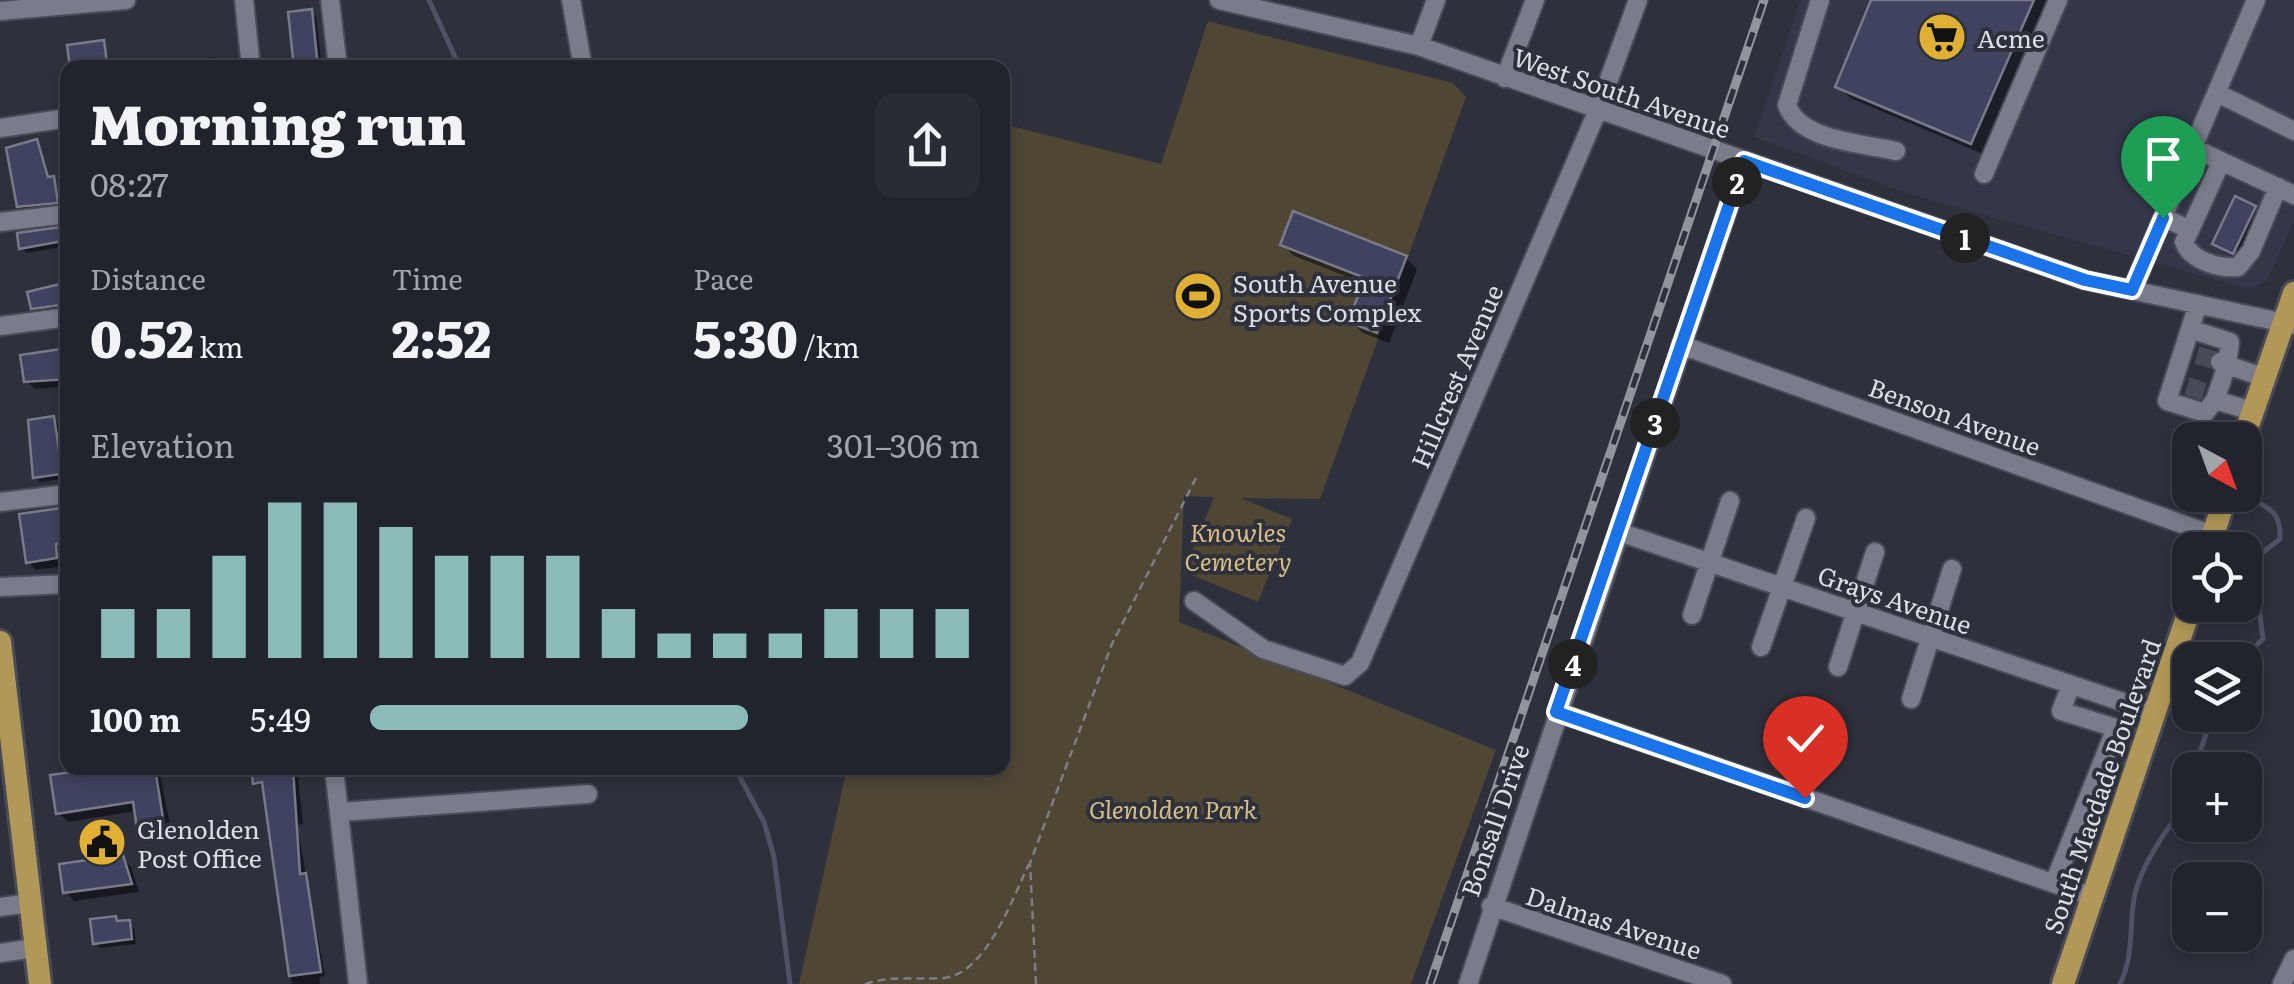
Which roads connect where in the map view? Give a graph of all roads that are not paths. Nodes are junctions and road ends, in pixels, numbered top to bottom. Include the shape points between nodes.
1 (124, 0) edge
2 (244, 0) edge
3 (330, 0) edge
4 (571, 0) edge
5 (1219, 0) edge
6 (1309, 0) edge
7 (1436, 0) edge
8 (1535, 0) edge
9 (1638, 0) edge
10 (1820, 0) edge
11 (2058, 0) edge
12 (2256, 0) edge
13 (0, 12) edge
14 (1302, 19) junction
15 (1419, 46) junction
16 (251, 60) edge
17 (337, 60) edge
18 (582, 60) edge
19 (1506, 78) junction
20 (2217, 92) junction
21 (1597, 112) junction
22 (60, 119) edge
23 (0, 128) edge
24 (2294, 131) edge
25 (2193, 148) junction
26 (1896, 152) dead end
27 (1744, 161) junction
28 (2221, 162) junction
29 (2294, 170) edge
30 (1984, 174) dead end
31 (2286, 191) edge
32 (60, 215) edge
33 (2163, 218) junction
34 (0, 222) edge
35 (2190, 230) junction
36 (2132, 290) junction
37 (2294, 293) edge
38 (2198, 304) junction
39 (60, 318) edge
40 (2287, 323) edge
41 (0, 326) edge
42 (2190, 329) junction
43 (1681, 345) junction
44 (2224, 364) junction
45 (2263, 377) junction
46 (2214, 397) junction
47 (2252, 411) junction
48 (2249, 422) edge
49 (60, 495) edge
50 (1730, 501) dead end
51 (0, 502) edge
52 (1806, 518) dead end
53 (1619, 532) junction
54 (2183, 532) edge
55 (1875, 552) dead end
56 (1708, 562) junction
57 (1952, 569) dead end
58 (60, 584) edge
59 (0, 587) edge
60 (1783, 587) junction
61 (1194, 601) dead end
62 (1856, 612) junction
63 (1692, 615) dead end
64 (2184, 622) edge
65 (1930, 638) junction
66 (1761, 647) dead end
67 (1, 656) edge
68 (1838, 667) dead end
69 (2071, 685) junction
70 (2108, 697) junction
71 (1910, 699) dead end
72 (1556, 712) junction
73 (2155, 713) junction
74 (2100, 722) junction
75 (2112, 740) junction
76 (2143, 749) junction
77 (2102, 770) junction
78 (335, 775) edge
79 (2132, 780) junction
80 (9, 793) edge
81 (588, 794) dead end
82 (340, 812) junction
83 (2082, 823) junction
84 (2115, 833) junction
85 (2068, 855) junction
86 (2104, 865) junction
87 (2054, 884) junction
88 (2093, 897) junction
89 (30, 904) junction
90 (1490, 906) junction
91 (0, 907) edge
92 (36, 948) junction
93 (0, 953) edge
94 (2294, 959) edge
95 (40, 984) edge
96 (358, 984) edge
97 (1468, 984) edge
98 (1722, 984) edge
99 (2063, 984) edge
100 (2282, 984) edge

1 - 13 street
2 - 16 street
3 - 17 street
4 - 18 street
5 - 14 street, West South Avenue
6 - 14 street
7 - 15 street
8 - 19 street
9 - 21 street, Hillcrest Avenue
10 - 26 street via 1786,106 1791,118 1807,130
11 - 30 street
12 - 20 street
14 - 15 street, West South Avenue
15 - 19 street, West South Avenue
19 - 21 street, West South Avenue
20 - 24 street
20 - 25 street
21 - 27 street, West South Avenue
21 - 61 street, Hillcrest Avenue via 1361,661 1345,676 1262,649
22 - 23 street
25 - 28 street
25 - 33 street
27 - 36 street, West South Avenue via 2085,280
27 - 43 street, Bonsall Drive
28 - 31 street
28 - 35 street
29 - 31 street
31 - 35 street via 2238,267 2192,255 2184,242
32 - 34 street
33 - 35 street
33 - 36 street
36 - 38 street, West South Avenue
37 - 40 main road
38 - 40 street, West South Avenue
38 - 42 street
39 - 41 street
40 - 45 main road
42 - 44 street via 2230,342
42 - 46 street via 2180,384 2167,401 2204,413
43 - 53 street, Bonsall Drive
43 - 54 street, Benson Avenue
44 - 45 street
44 - 46 street
45 - 47 main road
46 - 47 street
47 - 48 main road
49 - 51 street
50 - 56 street
52 - 60 street
53 - 56 street, Grays Avenue
53 - 72 street, Bonsall Drive
55 - 62 street
56 - 60 street, Grays Avenue
56 - 63 street
57 - 65 street
58 - 59 street
60 - 62 street, Grays Avenue
60 - 66 street
62 - 65 street, Grays Avenue
62 - 68 street
64 - 73 main road, South Macdade Boulevard
65 - 69 street, Grays Avenue
65 - 71 street
67 - 80 main road
69 - 70 street, Grays Avenue
69 - 74 street via 2061,711
70 - 73 street, Grays Avenue
70 - 74 street
72 - 87 street
72 - 90 street, Bonsall Drive
73 - 76 main road, South Macdade Boulevard
74 - 75 street via 2116,728
75 - 76 street
75 - 77 street
76 - 79 main road, South Macdade Boulevard
77 - 79 street
77 - 83 street
78 - 82 street
79 - 84 main road, South Macdade Boulevard
80 - 89 main road
81 - 82 street
82 - 96 street
83 - 84 street
83 - 85 street
84 - 86 main road, South Macdade Boulevard
85 - 86 street
85 - 87 street
86 - 88 main road, South Macdade Boulevard
87 - 88 street
88 - 99 main road, South Macdade Boulevard
89 - 91 street
89 - 92 main road
90 - 97 street, Bonsall Drive
90 - 98 street, Dalmas Avenue
92 - 93 street
92 - 95 main road
94 - 100 street

